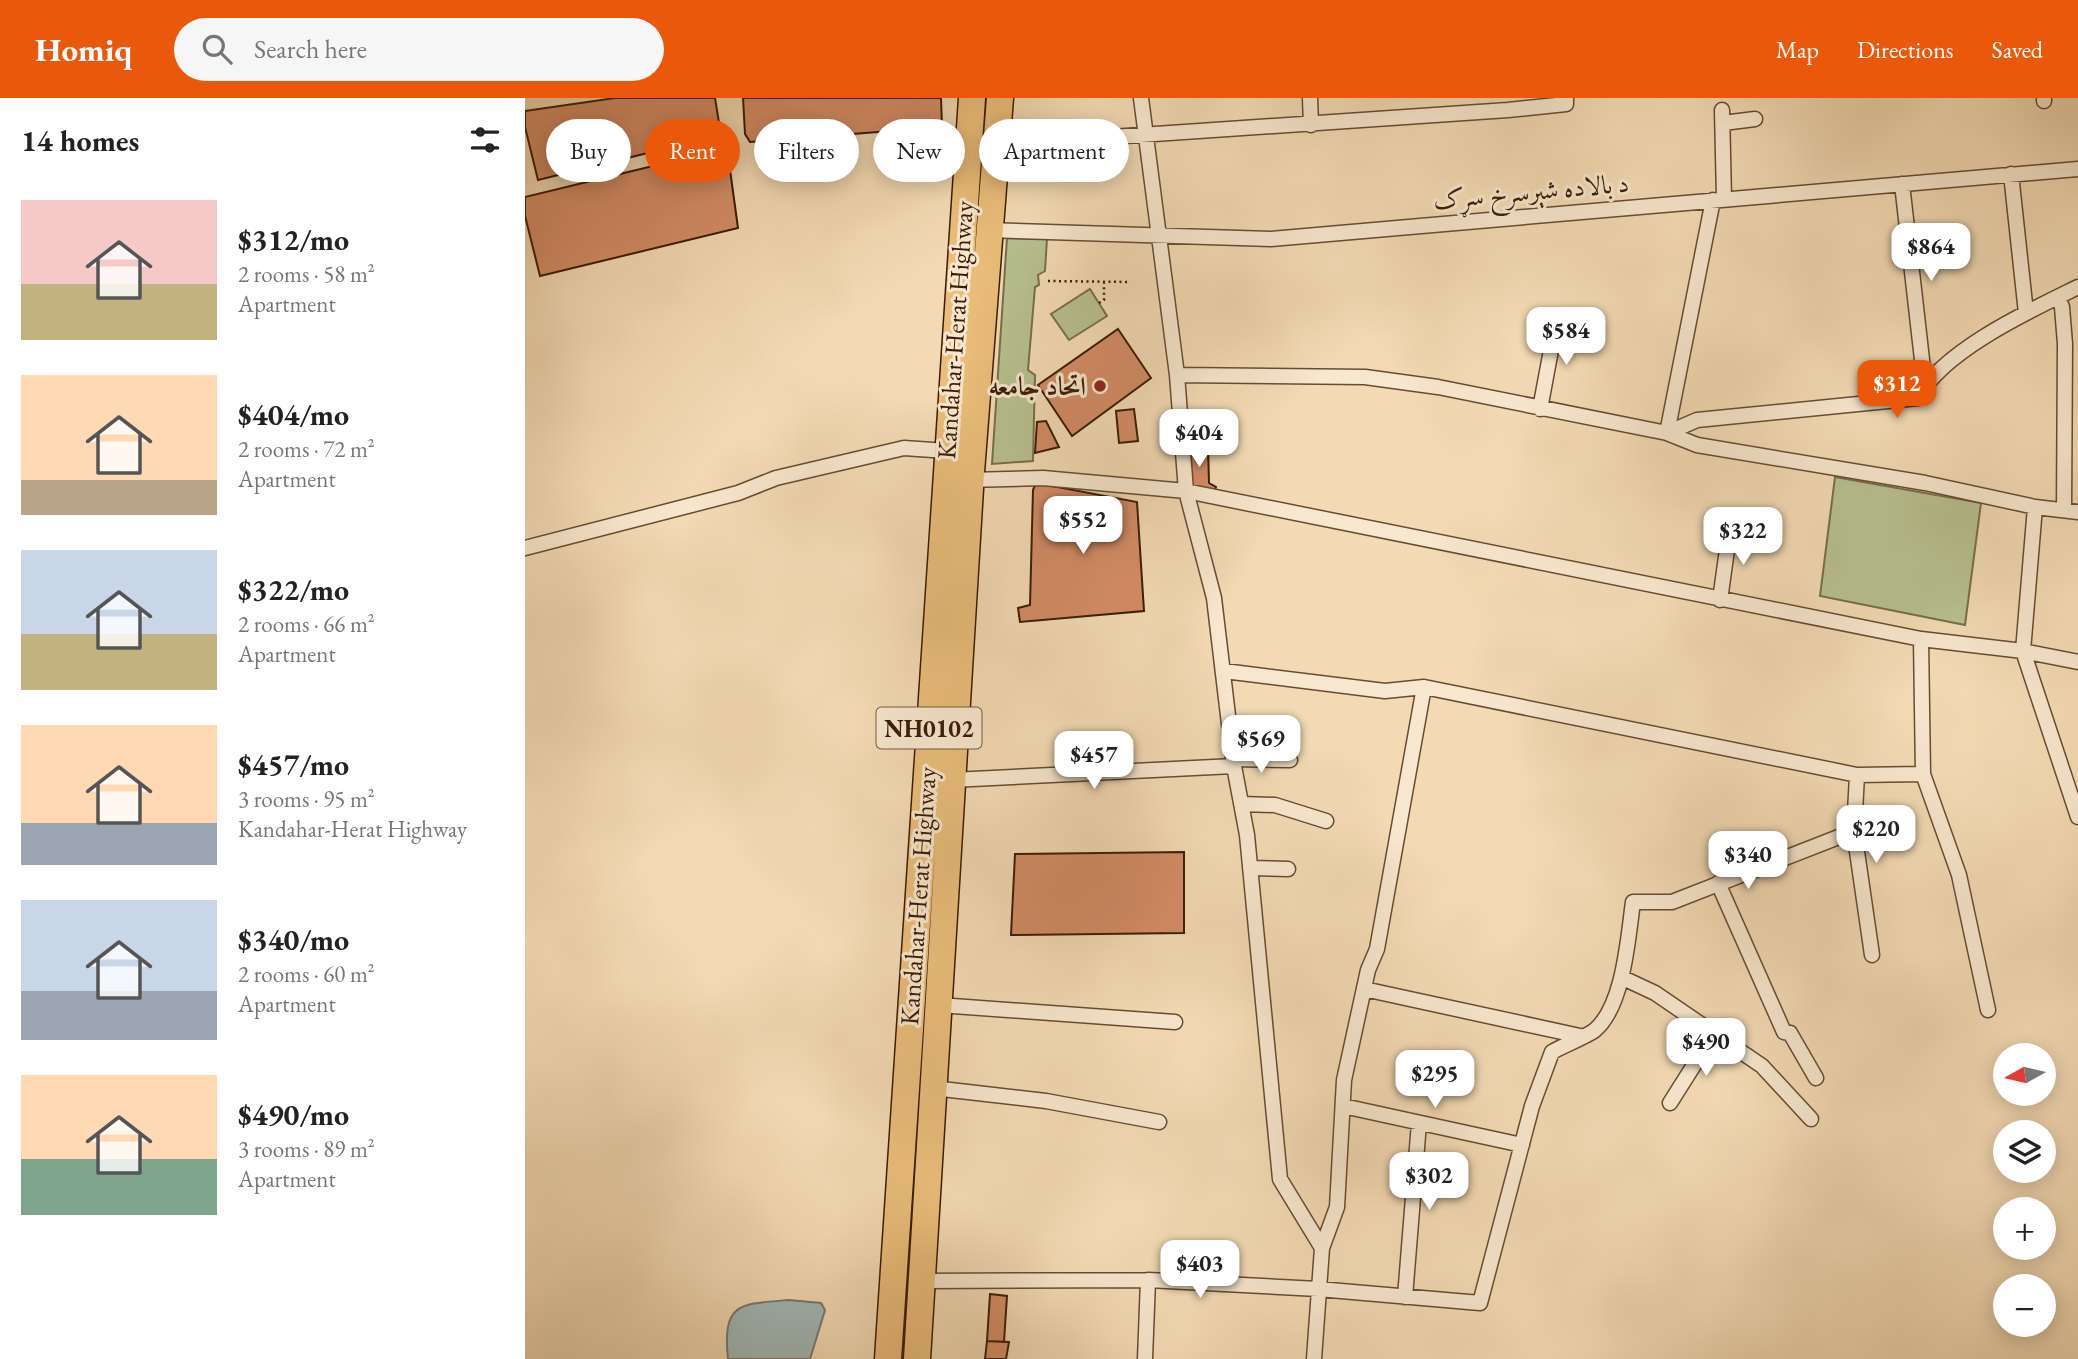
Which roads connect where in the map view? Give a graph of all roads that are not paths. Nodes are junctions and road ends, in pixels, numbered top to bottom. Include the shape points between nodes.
1 (972, 98) edge
2 (1000, 98) edge
3 (1142, 98) edge
4 (1310, 98) edge
5 (1566, 98) edge
6 (998, 119) edge
7 (1755, 119) dead end
8 (1311, 125) junction
9 (1147, 134) junction
10 (1129, 135) edge
11 (2078, 169) edge
12 (2011, 174) junction
13 (992, 182) edge
14 (1902, 184) junction
15 (1719, 199) junction
16 (987, 230) junction
17 (1158, 235) junction
18 (2078, 287) edge
19 (2058, 297) junction
20 (2026, 313) junction
21 (1557, 318) dead end
22 (1177, 375) junction
23 (1924, 386) junction
24 (1540, 409) junction
25 (1667, 433) junction
26 (947, 450) junction
27 (944, 480) junction
28 (971, 480) junction
29 (1186, 491) junction
30 (2035, 507) junction
31 (2071, 511) edge
32 (1730, 528) dead end
33 (525, 548) edge
34 (1720, 600) junction
35 (1921, 639) junction
36 (2023, 651) junction
37 (2078, 662) edge
38 (1224, 671) junction
39 (1424, 687) junction
40 (1290, 760) dead end
41 (1233, 763) junction
42 (1923, 774) junction
43 (1857, 775) junction
44 (952, 780) junction
45 (1241, 804) junction
46 (2078, 817) edge
47 (1326, 821) dead end
48 (1854, 831) junction
49 (1250, 868) junction
50 (1289, 869) dead end
51 (1718, 883) junction
52 (1872, 956) dead end
53 (1623, 978) junction
54 (1364, 989) junction
55 (939, 1005) junction
56 (1988, 1010) dead end
57 (1175, 1021) dead end
58 (1713, 1035) junction
59 (1580, 1036) junction
60 (1816, 1078) dead end
61 (933, 1088) junction
62 (1670, 1103) dead end
63 (1343, 1105) junction
64 (1811, 1119) dead end
65 (1159, 1122) dead end
66 (1419, 1123) junction
67 (1522, 1145) junction
68 (1322, 1248) junction
69 (1147, 1280) junction
70 (922, 1281) junction
71 (1318, 1289) junction
72 (1405, 1297) junction
73 (888, 1359) edge
74 (917, 1359) edge
75 (1145, 1359) edge
76 (1314, 1359) edge

1 - 26 highway, Kandahar-Herat Highway / NH0102
2 - 6 highway, Kandahar-Herat Highway / NH0102
3 - 9 street
4 - 8 street
5 - 8 street via 1566,104 1546,107
7 - 15 street via 1723,117
8 - 9 street
9 - 10 street
9 - 17 street
11 - 12 street, د بالاده شېرسرخ سړک
12 - 14 street, د بالاده شېرسرخ سړک
12 - 20 street
13 - 16 highway, Kandahar-Herat Highway / NH0102
14 - 15 street, د بالاده شېرسرخ سړک
14 - 23 street
15 - 17 street, د بالاده شېرسرخ سړک via 1271,239
15 - 25 street
16 - 17 street, د بالاده شېرسرخ سړک
16 - 28 highway, Kandahar-Herat Highway / NH0102
17 - 22 street
18 - 19 street
19 - 20 street
19 - 31 street via 2063,307
20 - 23 street via 1944,366
21 - 24 street
22 - 24 street via 1365,377
22 - 29 street
23 - 25 street via 1918,398 1902,402 1697,420
24 - 25 street
25 - 30 street via 1697,445 1925,482
26 - 27 highway, Kandahar-Herat Highway / NH0102
26 - 33 street via 904,448 776,478 738,493
27 - 28 street
27 - 73 highway, Kandahar-Herat Highway / NH0102
28 - 29 street via 1043,478
28 - 44 highway, Kandahar-Herat Highway / NH0102
29 - 34 street
29 - 38 street via 1214,598
30 - 31 street
30 - 36 street
32 - 34 street
34 - 35 street
35 - 36 street
35 - 42 street
36 - 37 street
36 - 46 street
38 - 39 street via 1385,691
38 - 41 street
39 - 43 street
39 - 54 street via 1377,949
40 - 41 street
41 - 44 street
41 - 45 street
42 - 43 street
42 - 56 street via 1959,875
43 - 48 street
44 - 55 highway, Kandahar-Herat Highway / NH0102
45 - 47 street via 1275,805
45 - 49 street
48 - 51 street
48 - 52 street
49 - 50 street
49 - 68 street via 1280,1179
51 - 53 street via 1672,902 1633,902
51 - 60 street via 1784,1032 1790,1033
53 - 58 street via 1655,993
53 - 59 street via 1594,1030
54 - 59 street
54 - 63 street
55 - 57 street
55 - 61 highway, Kandahar-Herat Highway / NH0102
58 - 62 street
58 - 64 street via 1762,1066
59 - 67 street via 1552,1052
61 - 65 street via 1046,1101
61 - 70 highway, Kandahar-Herat Highway / NH0102
63 - 66 street
63 - 68 street via 1337,1207
66 - 67 street
66 - 72 street
67 - 72 street via 1480,1303
68 - 71 street
69 - 70 street
69 - 71 street
69 - 75 street
70 - 74 highway, Kandahar-Herat Highway / NH0102
71 - 72 street
71 - 76 street

